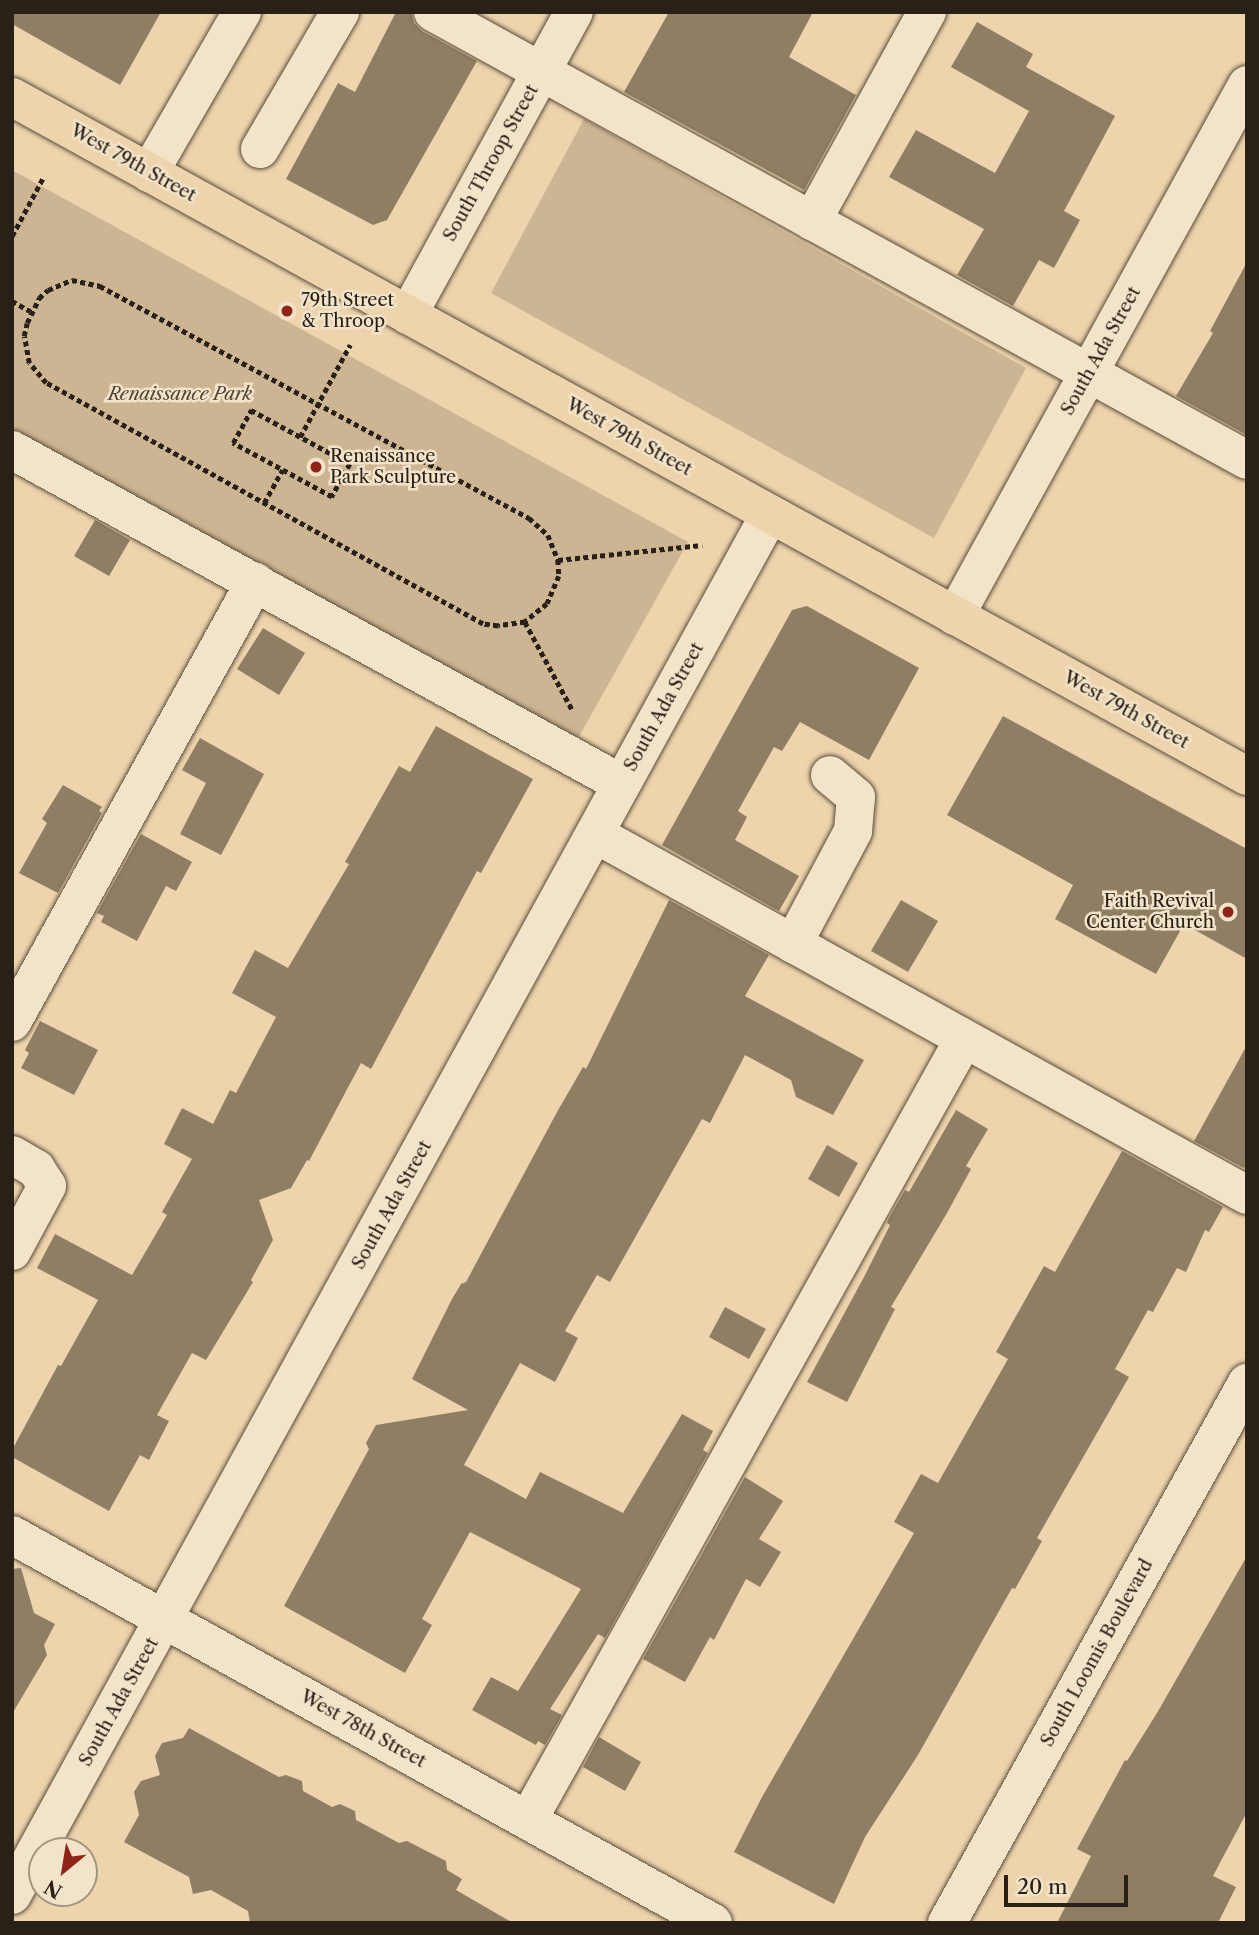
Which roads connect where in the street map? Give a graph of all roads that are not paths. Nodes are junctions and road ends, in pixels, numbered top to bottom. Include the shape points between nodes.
1 (242, 12) edge
2 (340, 12) edge
3 (433, 12) edge
4 (574, 12) edge
5 (928, 12) edge
6 (542, 72) junction
7 (1247, 85) edge
8 (12, 97) edge
9 (260, 149) dead end
10 (149, 173) junction
11 (811, 220) junction
12 (408, 315) junction
13 (1088, 373) junction
14 (12, 450) edge
15 (1247, 460) edge
16 (770, 514) junction
17 (255, 582) junction
18 (955, 616) junction
19 (830, 775) dead end
20 (1247, 776) edge
21 (622, 784) junction
22 (595, 834) junction
23 (793, 944) junction
24 (12, 1022) edge
25 (964, 1039) junction
26 (12, 1155) edge
27 (1247, 1195) edge
28 (12, 1251) edge
29 (1247, 1383) edge
30 (12, 1535) edge
31 (165, 1620) junction
32 (528, 1820) junction
33 (12, 1895) edge
34 (713, 1923) edge
35 (947, 1923) edge

1 - 10 street
2 - 9 street
3 - 6 street
4 - 6 street, South Throop Street
5 - 11 street
6 - 11 street
6 - 12 street, South Throop Street
7 - 13 street, South Ada Street
8 - 10 main road, West 79th Street
10 - 12 main road, West 79th Street
11 - 13 street
12 - 16 main road, West 79th Street
13 - 15 street
13 - 18 street, South Ada Street
14 - 17 street
16 - 18 main road, West 79th Street
16 - 21 street, South Ada Street
17 - 21 street
17 - 24 street
18 - 20 main road, West 79th Street
19 - 23 street via 856,797 853,831
21 - 22 street, South Ada Street
22 - 23 street
22 - 31 street, South Ada Street
23 - 25 street
25 - 27 street
25 - 32 street
26 - 28 street via 36,1169 47,1186
29 - 35 street, South Loomis Boulevard
30 - 31 street, West 78th Street
31 - 32 street, West 78th Street
31 - 33 street, South Ada Street
32 - 34 street, West 78th Street

